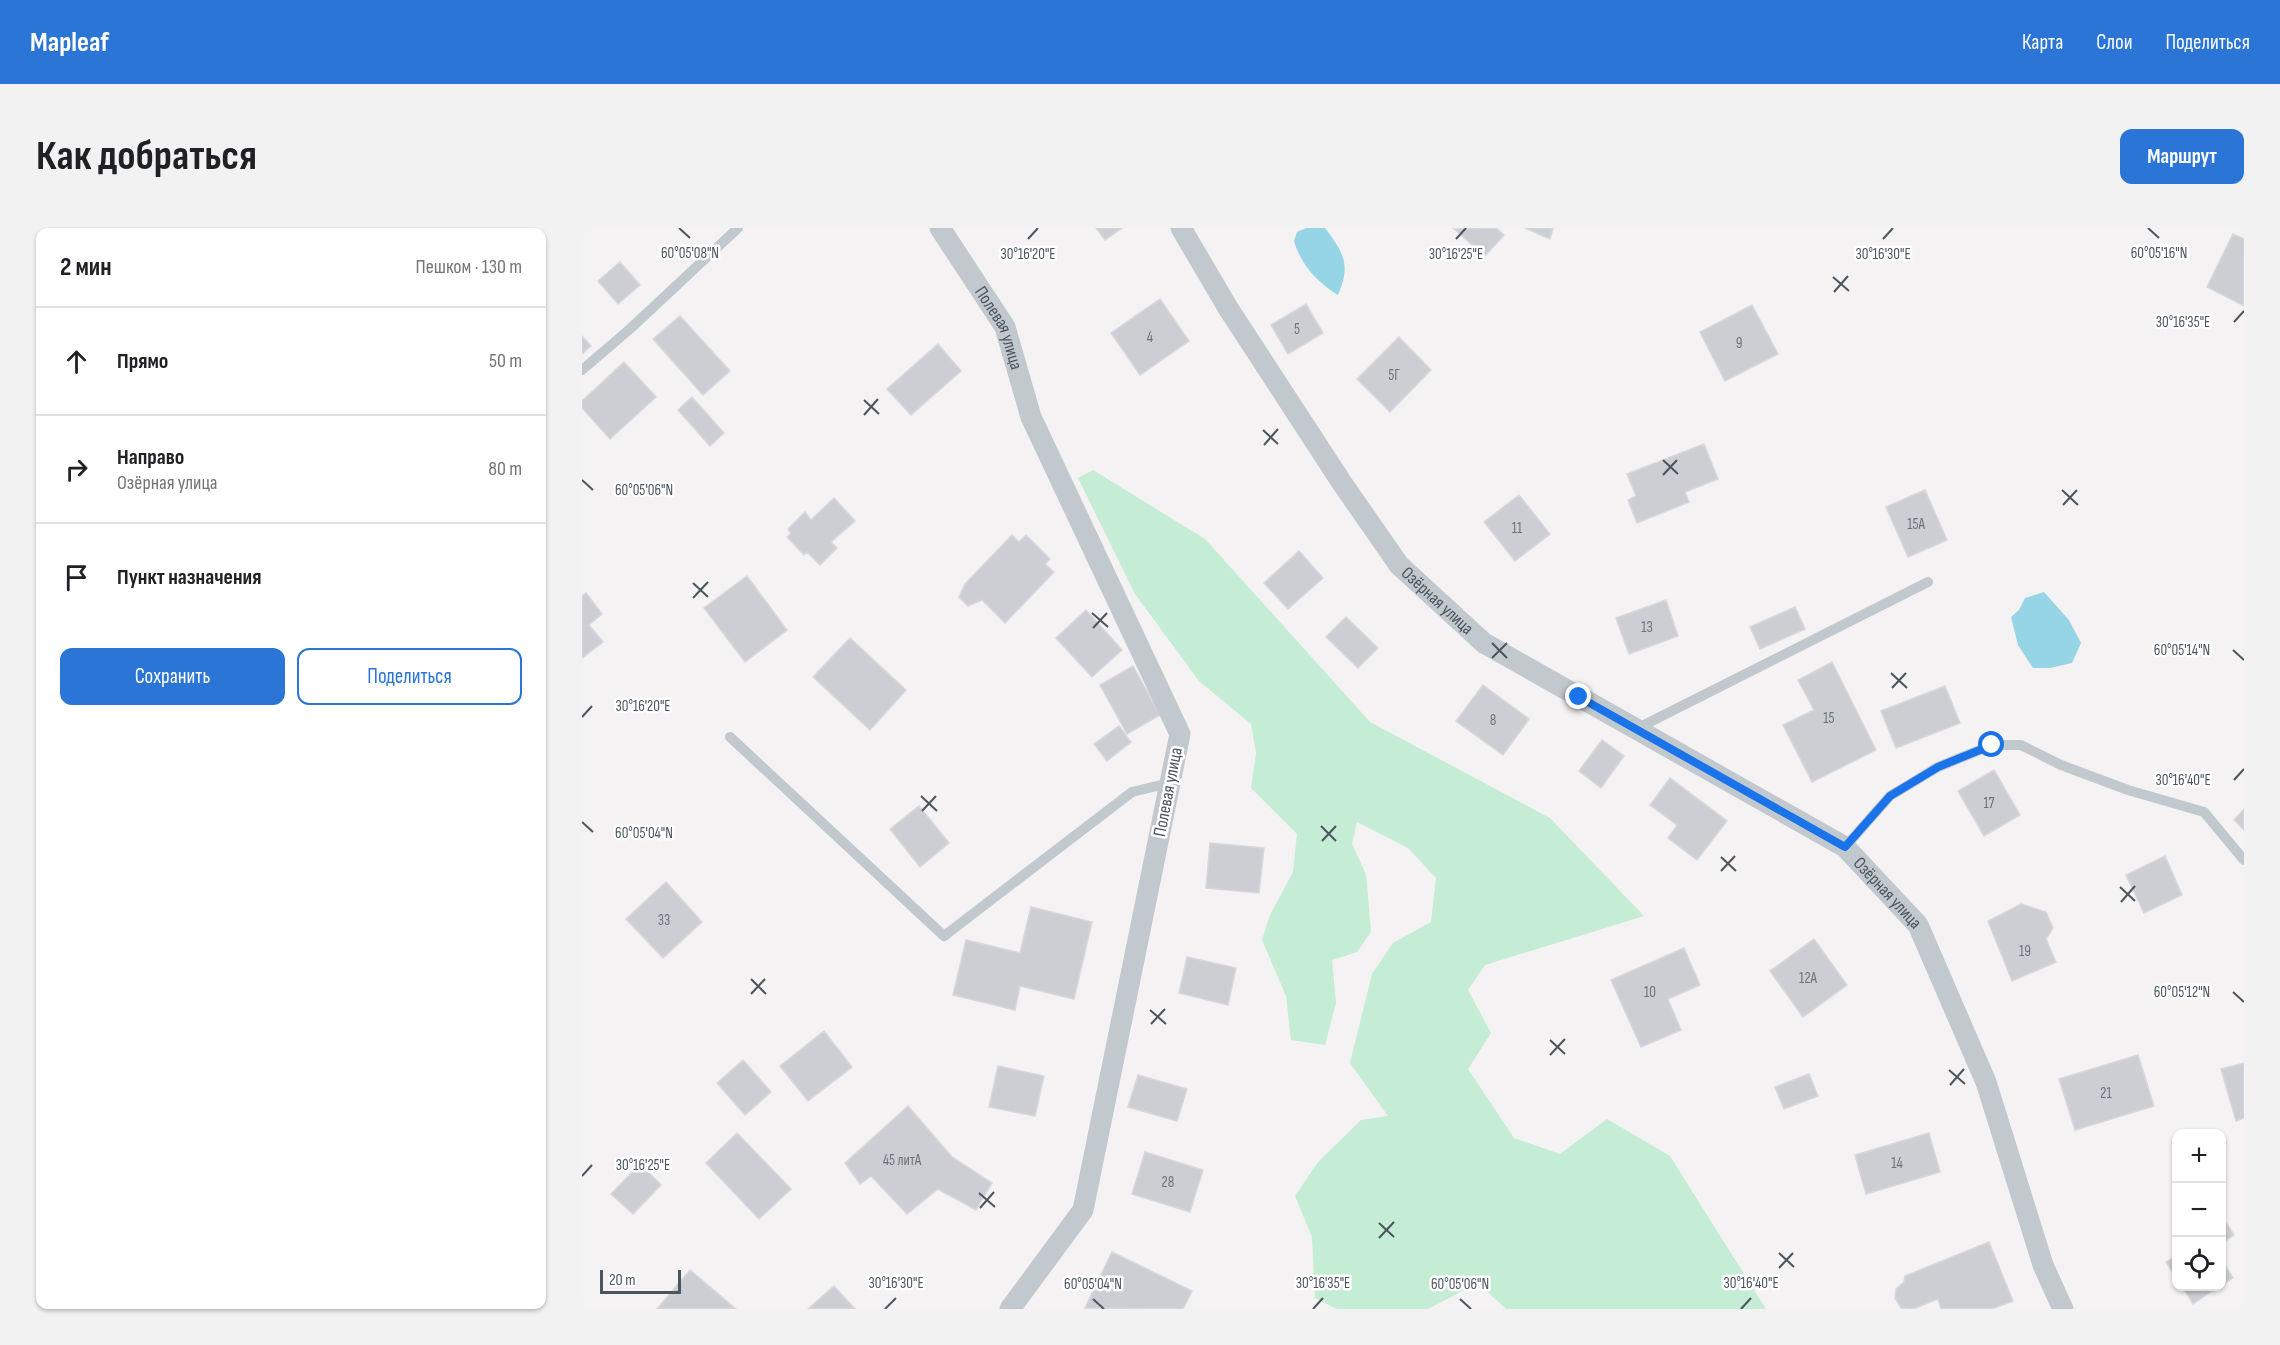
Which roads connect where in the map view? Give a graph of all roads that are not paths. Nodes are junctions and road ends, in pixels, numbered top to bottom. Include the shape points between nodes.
1 (738, 228) edge
2 (940, 228) edge
3 (1181, 228) edge
4 (582, 370) edge
5 (1928, 582) dead end
6 (1636, 729) junction
7 (729, 738) dead end
8 (1169, 783) junction
9 (1845, 847) junction
10 (2244, 860) edge
11 (1010, 1309) edge
12 (2063, 1309) edge

1 - 4 lane
2 - 8 street, Полевая улица via 1005,327 1031,417 1180,734
3 - 6 street, Озёрная улица via 1279,386 1399,565 1484,643
5 - 6 lane
6 - 9 street, Озёрная улица
7 - 8 lane via 944,936 1132,792
8 - 11 street, Полевая улица via 1083,1210
9 - 10 lane via 1890,796 1938,767 1992,745 2021,745 2128,790 2205,812
9 - 12 street, Озёрная улица via 1918,924 1986,1082 2043,1265

